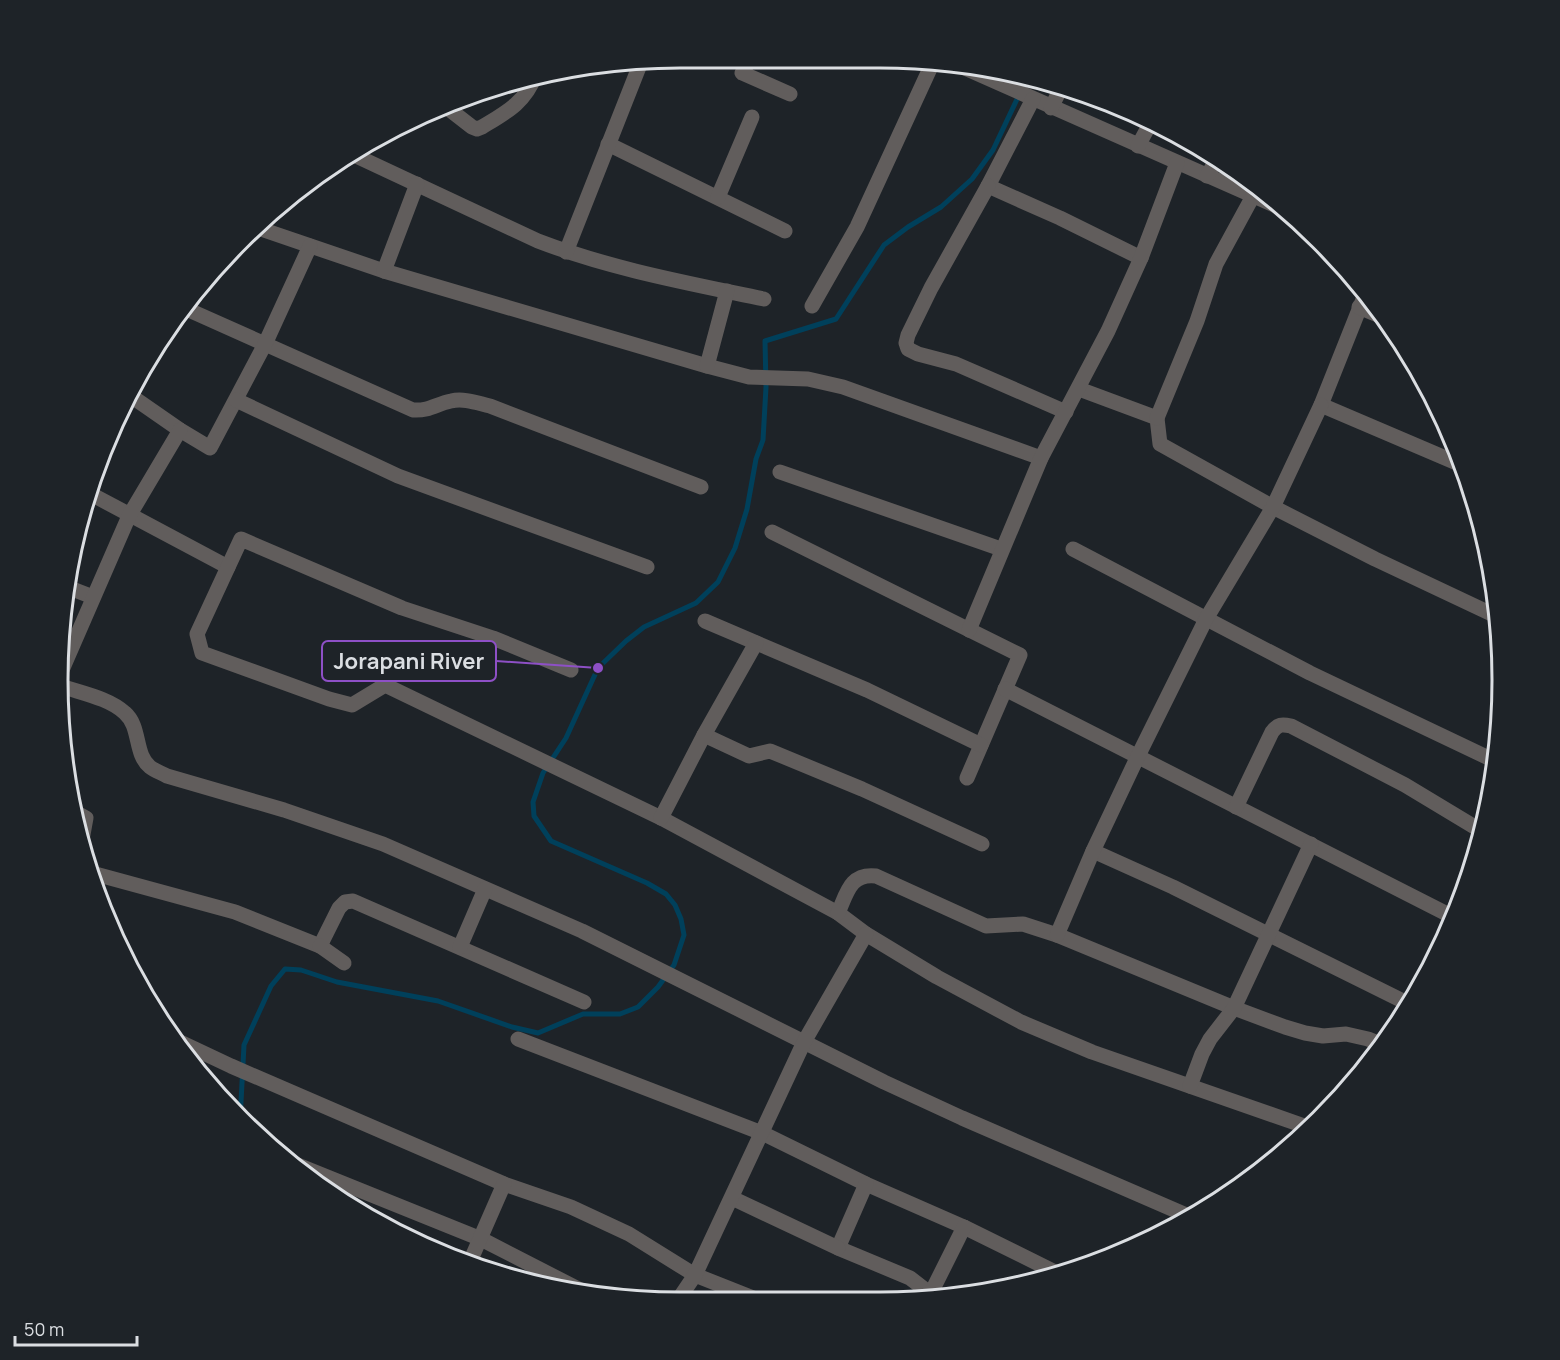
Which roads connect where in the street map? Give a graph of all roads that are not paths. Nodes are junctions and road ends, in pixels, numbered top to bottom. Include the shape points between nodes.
1 (745, 68) edge
2 (638, 69) edge
3 (929, 70) edge
4 (982, 76) edge
5 (530, 86) edge
6 (790, 94) dead end
7 (1058, 94) edge
8 (1030, 98) junction
9 (1051, 108) junction
10 (453, 111) edge
11 (752, 117) dead end
12 (1147, 129) edge
13 (608, 144) junction
14 (1138, 146) junction
15 (361, 158) edge
16 (1177, 163) junction
17 (1213, 167) edge
18 (1208, 176) junction
19 (417, 184) junction
20 (988, 186) junction
21 (1253, 196) junction
22 (718, 197) junction
23 (1258, 198) edge
24 (264, 230) edge
25 (785, 231) dead end
26 (310, 246) junction
27 (566, 252) junction
28 (1141, 258) junction
29 (384, 271) junction
30 (727, 291) junction
31 (764, 299) dead end
32 (1362, 302) edge
33 (812, 306) dead end
34 (1359, 307) junction
35 (191, 311) edge
36 (1369, 311) edge
37 (265, 344) junction
38 (707, 366) junction
39 (1079, 389) junction
40 (136, 400) edge
41 (236, 400) junction
42 (1321, 405) junction
43 (1066, 412) junction
44 (1157, 418) junction
45 (180, 430) junction
46 (1041, 458) junction
47 (1452, 461) edge
48 (780, 472) dead end
49 (701, 487) dead end
50 (96, 497) edge
51 (1274, 507) junction
52 (129, 516) junction
53 (772, 532) dead end
54 (1001, 549) junction
55 (1073, 549) dead end
56 (228, 567) junction
57 (647, 567) dead end
58 (75, 590) edge
59 (93, 597) junction
60 (1488, 612) edge
61 (1206, 619) junction
62 (705, 621) dead end
63 (969, 630) junction
64 (756, 643) junction
65 (69, 654) edge
66 (571, 670) dead end
67 (68, 689) edge
68 (1005, 689) junction
69 (704, 735) junction
70 (981, 745) junction
71 (1138, 756) junction
72 (1487, 757) edge
73 (966, 778) dead end
74 (1236, 807) junction
75 (661, 818) junction
76 (1475, 827) edge
77 (982, 844) dead end
78 (1311, 844) junction
79 (1093, 850) junction
80 (99, 875) edge
81 (485, 889) junction
82 (838, 913) junction
83 (1446, 913) edge
84 (866, 934) junction
85 (1268, 934) junction
86 (1057, 935) junction
87 (320, 946) junction
88 (460, 947) junction
89 (344, 963) dead end
90 (1401, 1001) edge
91 (584, 1002) dead end
92 (1234, 1008) junction
93 (518, 1039) dead end
94 (1374, 1041) edge
95 (804, 1042) junction
96 (189, 1046) edge
97 (1190, 1086) junction
98 (1301, 1125) edge
99 (762, 1133) junction
100 (317, 1173) edge
101 (504, 1184) junction
102 (866, 1184) junction
103 (732, 1198) junction
104 (1181, 1213) edge
105 (964, 1227) junction
106 (481, 1239) junction
107 (838, 1248) junction
108 (473, 1256) edge
109 (1049, 1269) edge
110 (695, 1275) junction
111 (563, 1281) edge
112 (937, 1289) edge
113 (926, 1290) edge
114 (683, 1292) edge
115 (740, 1292) edge

1 - 6 street via 742,73
2 - 13 street
3 - 33 street via 857,227
4 - 8 street
5 - 10 street via 515,106 477,129
7 - 9 street
8 - 9 street
8 - 20 street
9 - 14 street
11 - 22 street
12 - 14 street
13 - 22 street
13 - 27 street
14 - 16 street
15 - 19 street
16 - 18 street
16 - 28 street
17 - 18 street
18 - 21 street
19 - 27 street
19 - 29 street
20 - 28 street
20 - 43 street via 931,288 908,335 908,349 956,364
21 - 23 street
21 - 44 street via 1216,264
22 - 25 street
24 - 26 street
26 - 29 street
26 - 37 street
27 - 30 street
28 - 39 street
29 - 38 street
30 - 31 street
30 - 38 street
32 - 34 street
34 - 36 street
34 - 42 street
35 - 37 street
37 - 41 street
37 - 49 street via 413,410 426,411 454,400 479,403
38 - 46 street via 749,377 808,379 843,387
39 - 43 street
39 - 44 street
40 - 45 street
41 - 45 street via 210,448
41 - 57 street via 398,476
42 - 47 street
42 - 51 street
43 - 46 street
44 - 51 street via 1160,444
45 - 52 street
46 - 54 street
48 - 54 street
50 - 52 street
51 - 60 street
51 - 61 street
52 - 56 street
52 - 59 street
53 - 63 street
54 - 63 street
55 - 61 street
56 - 66 street via 241,539 402,608 493,638
56 - 75 street via 197,634 202,653 352,705 384,685
58 - 59 street
59 - 65 street
61 - 71 street
61 - 72 street
62 - 64 street
63 - 68 street via 1020,655
64 - 69 street
64 - 70 street via 867,690
67 - 81 street via 114,705 126,714 134,724 141,756 150,767 167,776 383,844
68 - 70 street
68 - 71 street
69 - 75 street
69 - 77 street via 749,756 770,751
70 - 73 street
71 - 74 street
71 - 79 street
74 - 76 street via 1272,732 1283,724 1405,785
74 - 78 street
75 - 82 street
78 - 83 street
78 - 85 street
79 - 85 street
79 - 86 street
80 - 87 street via 235,912
81 - 88 street
81 - 95 street via 582,931
82 - 84 street
82 - 86 street via 857,879 876,876 986,926 1023,924
84 - 95 street
84 - 97 street via 1021,1022
85 - 90 street
85 - 92 street
86 - 92 street
87 - 88 street via 339,908 353,901
87 - 89 street
88 - 91 street
92 - 94 street via 1305,1034 1346,1034
92 - 97 street via 1210,1039
93 - 99 street
95 - 99 street
95 - 104 street via 962,1118
96 - 101 street
97 - 98 street
99 - 102 street
99 - 103 street
100 - 106 street
101 - 106 street
101 - 110 street via 571,1207 629,1234
102 - 105 street
102 - 107 street
103 - 107 street
103 - 110 street
105 - 109 street
105 - 112 street
106 - 108 street
106 - 111 street
107 - 113 street via 910,1278
110 - 114 street
110 - 115 street

